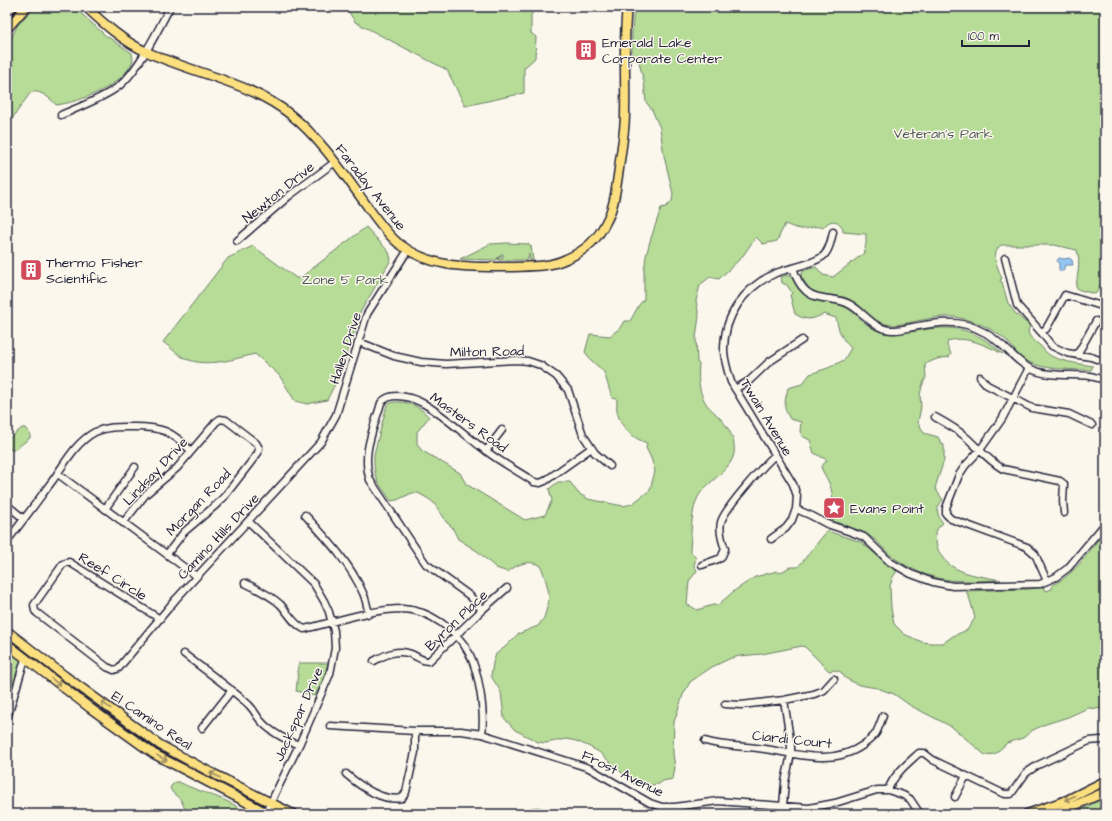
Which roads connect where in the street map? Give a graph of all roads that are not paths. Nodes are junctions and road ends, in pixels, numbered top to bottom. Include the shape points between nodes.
1 (12, 7) edge
2 (26, 7) edge
3 (86, 7) edge
4 (170, 7) edge
5 (627, 7) edge
6 (7, 13) edge
7 (7, 29) edge
8 (146, 52) junction
9 (61, 115) dead end
10 (335, 162) junction
11 (833, 232) dead end
12 (237, 241) dead end
13 (408, 250) junction
14 (1005, 258) dead end
15 (793, 268) junction
16 (1105, 307) edge
17 (1096, 321) dead end
18 (1042, 332) junction
19 (802, 340) dead end
20 (358, 342) junction
21 (1077, 355) junction
22 (1105, 362) edge
23 (1029, 368) junction
24 (980, 377) dead end
25 (1105, 380) edge
26 (735, 389) junction
27 (1013, 399) junction
28 (336, 415) joint
29 (935, 417) dead end
30 (1092, 425) dead end
31 (502, 430) dead end
32 (259, 448) joint
33 (590, 449) junction
34 (980, 450) junction
35 (191, 451) junction
36 (486, 451) junction
37 (775, 454) junction
38 (610, 466) dead end
39 (134, 467) dead end
40 (58, 474) junction
41 (7, 505) edge
42 (105, 509) junction
43 (796, 509) junction
44 (1064, 513) dead end
45 (305, 515) dead end
46 (24, 518) junction
47 (248, 521) junction
48 (124, 524) junction
49 (1105, 524) edge
50 (771, 539) dead end
51 (7, 541) edge
52 (167, 554) junction
53 (702, 565) dead end
54 (196, 576) junction
55 (1047, 581) junction
56 (245, 583) dead end
57 (507, 588) dead end
58 (482, 610) junction
59 (369, 614) junction
60 (160, 619) junction
61 (332, 623) junction
62 (7, 631) edge
63 (456, 635) junction
64 (7, 644) edge
65 (184, 654) dead end
66 (25, 659) junction
67 (374, 661) dead end
68 (114, 670) joint
69 (834, 680) dead end
70 (232, 690) junction
71 (784, 700) junction
72 (725, 704) dead end
73 (883, 716) dead end
74 (7, 719) edge
75 (330, 726) dead end
76 (202, 728) dead end
77 (415, 731) junction
78 (482, 734) junction
79 (705, 741) dead end
80 (1105, 741) edge
81 (299, 745) junction
82 (790, 754) junction
83 (346, 774) dead end
84 (966, 776) junction
85 (1105, 781) edge
86 (888, 790) junction
87 (1105, 792) edge
88 (955, 797) dead end
89 (270, 803) junction
90 (753, 803) junction
91 (783, 806) junction
92 (267, 813) edge
93 (293, 814) edge
94 (753, 814) edge
95 (920, 814) edge
96 (1027, 814) edge
97 (1052, 814) edge

1 - 6 main road
2 - 7 main road
3 - 8 main road, Faraday Avenue via 115,32
4 - 8 street
5 - 13 main road, Faraday Avenue via 624,129 614,202 606,224 596,238 566,260 536,266 466,267 430,261
8 - 9 street via 119,86
8 - 10 main road, Faraday Avenue via 232,83 272,102 292,116
10 - 12 street, Newton Drive via 289,196
10 - 13 main road, Faraday Avenue via 386,231
11 - 15 street, Twain Avenue via 829,247 823,256
13 - 20 street, Halley Drive via 367,314
14 - 18 street via 1017,305
15 - 23 street via 799,284 807,292 849,304 881,328 896,330 945,322 964,324 981,329
15 - 26 street, Twain Avenue via 766,278 750,289 736,304 726,330 724,347 726,364
16 - 18 street via 1065,295
17 - 21 street
18 - 21 street via 1052,346
19 - 26 street
20 - 28 street, Halley Drive
20 - 33 street, Milton Road via 394,356 421,362 446,364 516,360 540,365 556,376 568,390 582,435
21 - 22 street
23 - 25 street via 1041,373 1091,376
23 - 27 street
24 - 27 street via 987,385
26 - 37 street, Twain Avenue
27 - 30 street via 1032,408 1070,414
27 - 34 street
28 - 47 street, Camino Hills Drive via 317,447
29 - 34 street via 953,427
31 - 36 street
32 - 35 street, Lindsay Drive via 226,420 220,420
32 - 52 street, Morgan Road via 258,453 224,497 184,532
33 - 36 street, Masters Road via 540,483 534,482
33 - 38 street, Milton Road
34 - 44 street via 1003,469 1064,484
34 - 55 street via 959,475 946,514 951,519 1027,547 1035,554
35 - 40 street via 176,437 158,428 111,428 95,432 84,439
35 - 48 street, Lindsay Drive via 177,468 146,494
36 - 58 street, Masters Road via 426,405 407,397 390,397 381,403 366,452 370,480 426,564 470,596
37 - 43 street, Twain Avenue via 793,484 797,496
37 - 53 street via 726,511 721,522 721,538 725,549 722,558
39 - 42 street
40 - 42 street
40 - 46 street
41 - 46 street
42 - 48 street
43 - 50 street via 786,528
43 - 55 street via 827,524 864,537 890,562 911,574 933,582 963,586 1025,585
45 - 59 street via 332,544 357,581
46 - 51 street
47 - 54 street, Camino Hills Drive
47 - 61 street, Jackspar Drive via 314,584
48 - 52 street
49 - 55 street via 1068,568 1056,578
52 - 54 street
54 - 60 street, Camino Hills Drive
56 - 61 street via 280,604 299,627 304,629
57 - 58 street, Byron Place
58 - 63 street, Byron Place
59 - 61 street
59 - 63 street via 383,610 405,609 429,616
60 - 68 street, Camino Hills Drive
60 - 68 street, Reef Circle via 71,562 63,564 35,603 35,611
61 - 81 street, Jackspar Drive via 335,648 330,674
89 -> 62 main road, El Camino Real via 160,745
63 - 67 street, Byron Place via 429,661 397,652
63 - 78 street via 475,667 483,714
64 - 66 main road, El Camino Real
65 - 70 street
66 - 74 street
66 -> 92 main road, El Camino Real via 154,754
69 - 71 street via 824,690
70 - 76 street
70 - 81 street via 271,730
71 - 72 street via 741,705
71 - 82 street
73 - 82 street, Ciardi Court via 876,734 858,749 846,754 821,757
75 - 77 street, Frost Avenue
77 - 78 street, Frost Avenue via 461,731
77 - 83 street via 415,752 406,792 402,798 380,796
78 - 90 street, Frost Avenue via 589,768 650,803 662,807 718,801
79 - 82 street, Ciardi Court via 717,745
80 - 84 street via 1089,741 1038,765 1026,773 1013,792 1008,794
81 - 89 street, Jackspar Drive
82 - 91 street
84 - 86 street via 924,753 919,753 899,772
84 - 88 street
85 -> 96 main road via 1067,800
86 - 91 street, Frost Avenue via 877,790 819,809
86 - 95 street, Frost Avenue via 910,799
87 - 97 main road
89 - 92 street, Jackspar Drive
89 - 93 main road, El Camino Real
90 - 91 street, Frost Avenue
90 - 94 street

